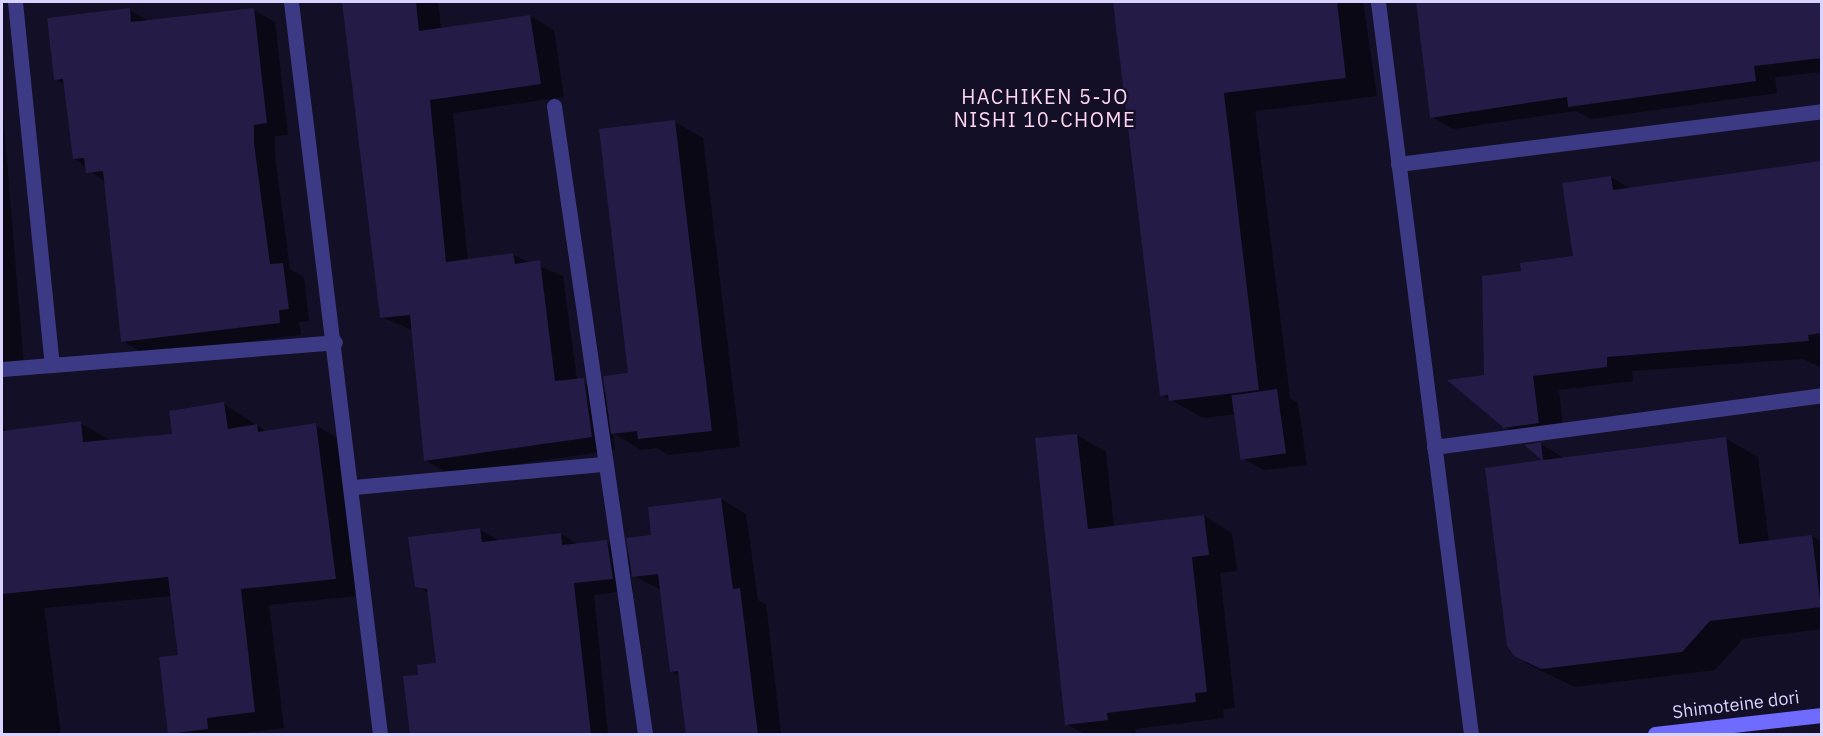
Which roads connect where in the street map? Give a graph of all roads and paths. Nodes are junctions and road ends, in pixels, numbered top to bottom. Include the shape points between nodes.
1 (15, 2) edge
2 (291, 2) edge
3 (1377, 2) edge
4 (554, 106) dead end
5 (1821, 111) edge
6 (1398, 164) junction
7 (335, 342) junction
8 (52, 365) junction
9 (2, 369) edge
10 (1821, 395) edge
11 (1434, 447) junction
12 (602, 464) junction
13 (354, 487) junction
14 (1821, 715) edge
15 (380, 735) edge
16 (645, 735) edge
17 (1471, 735) edge
18 (1655, 735) edge

1 - 8 street
2 - 7 street
3 - 6 street
4 - 12 street
5 - 6 street
6 - 11 street
7 - 8 street
7 - 13 street
8 - 9 street
10 - 11 street
11 - 17 street
12 - 13 street
12 - 16 street
13 - 15 street
14 - 18 main road, Shimoteine dori

